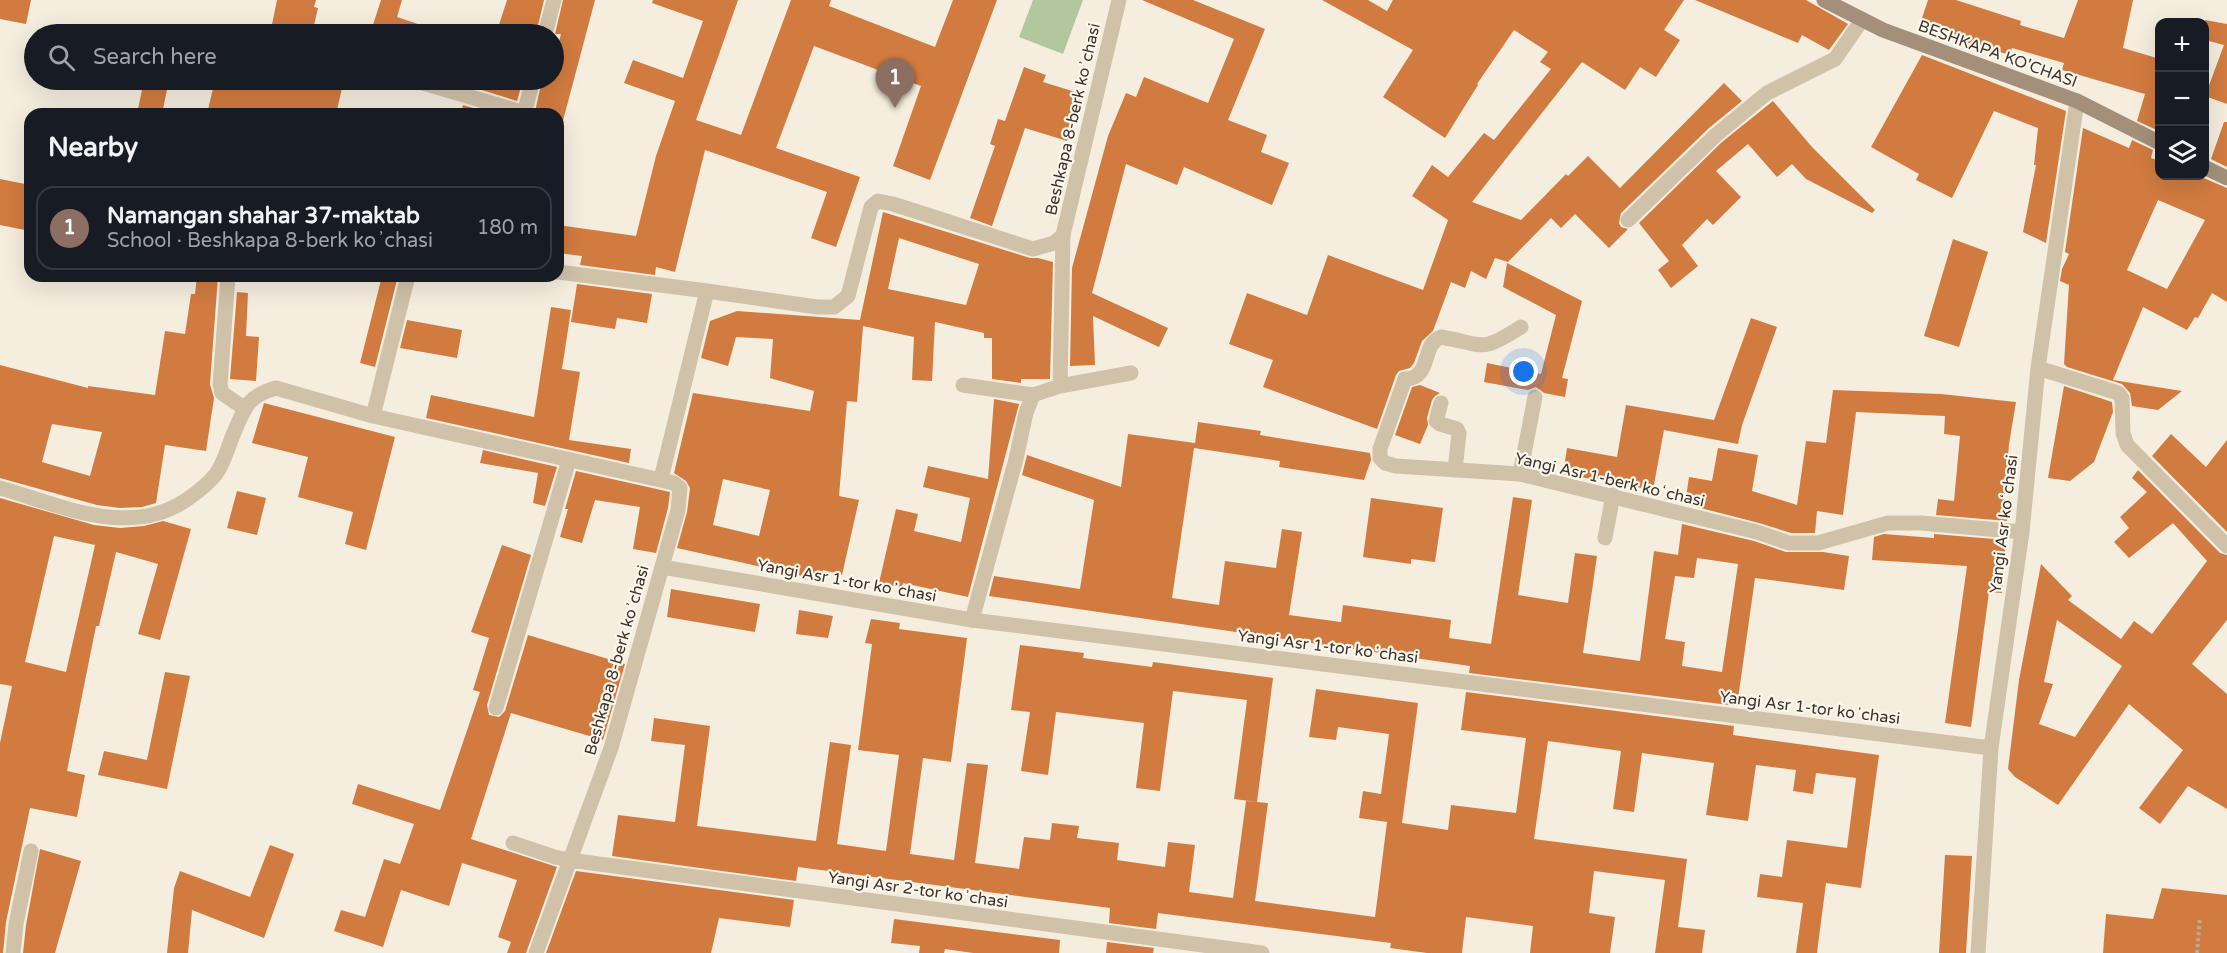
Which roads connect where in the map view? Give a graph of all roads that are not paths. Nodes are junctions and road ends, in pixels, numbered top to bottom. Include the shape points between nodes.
1 (554, 0) edge
2 (1119, 0) edge
3 (1824, 0) edge
4 (1862, 20) junction
5 (548, 24) edge
6 (447, 90) edge
7 (531, 90) edge
8 (2077, 101) junction
9 (508, 108) edge
10 (526, 108) edge
11 (2155, 141) edge
12 (2209, 168) edge
13 (2227, 178) edge
14 (1628, 220) dead end
15 (1063, 235) junction
16 (564, 273) edge
17 (228, 282) edge
18 (406, 282) edge
19 (707, 291) junction
20 (1521, 327) dead end
21 (2038, 368) junction
22 (1131, 373) dead end
23 (963, 385) dead end
24 (1060, 386) junction
25 (1033, 395) junction
26 (1535, 397) dead end
27 (1440, 403) dead end
28 (244, 408) junction
29 (373, 416) junction
30 (569, 460) junction
31 (1455, 470) junction
32 (1520, 474) junction
33 (661, 479) junction
34 (0, 488) edge
35 (1613, 495) junction
36 (2022, 532) junction
37 (1605, 538) dead end
38 (2227, 546) edge
39 (662, 567) junction
40 (972, 620) junction
41 (496, 708) dead end
42 (1991, 748) junction
43 (513, 843) dead end
44 (32, 851) dead end
45 (569, 860) junction
46 (13, 953) edge
47 (536, 953) edge
48 (1262, 953) edge
49 (1978, 953) edge

1 - 5 street
2 - 15 street, Beshkapa 8-berk koʼchasi
3 - 4 street, BESHKAPA KO'CHASI
4 - 8 street, BESHKAPA KO'CHASI
4 - 14 street via 1835,59 1767,93 1716,135
6 - 9 street
7 - 10 street
8 - 11 street, BESHKAPA KO'CHASI
8 - 21 street, Yangi Asr koʻchasi
12 - 13 street
15 - 19 street, Beshkapa 8-berk koʼchasi via 1054,243 1033,249 878,201 869,214 848,296 834,307
15 - 24 street
16 - 19 street, Beshkapa 8-berk koʼchasi
17 - 28 street via 220,385 222,393
18 - 29 street
19 - 33 street
20 - 31 street, Yangi Asr 1-berk koʻchasi via 1487,346 1436,339 1420,375 1405,379 1380,458 1396,466
21 - 36 street, Yangi Asr koʻchasi
21 - 38 street via 2118,393 2122,398 2127,445
22 - 24 street
23 - 25 street
24 - 25 street
25 - 40 street
26 - 32 street
27 - 31 street via 1436,420 1459,433
28 - 29 street, Beshkapa 8-berk koʼchasi via 262,392 276,388
28 - 34 street via 217,473 182,503 157,514 130,519 102,518
29 - 30 street, Beshkapa 8-berk koʼchasi
30 - 33 street, Beshkapa 8-berk koʼchasi
30 - 41 street
31 - 32 street, Yangi Asr 1-berk koʻchasi
32 - 35 street, Yangi Asr 1-berk koʻchasi
33 - 39 street, Beshkapa 8-berk koʼchasi via 680,488 681,497
35 - 36 street, Yangi Asr 1-berk koʻchasi via 1789,543 1818,543 1888,523
35 - 37 street
36 - 42 street, Yangi Asr koʻchasi
39 - 40 street, Yangi Asr 1-tor koʼchasi
39 - 45 street, Beshkapa 8-berk koʼchasi via 611,748
40 - 42 street, Yangi Asr 1-tor koʼchasi
42 - 49 street, Yangi Asr koʻchasi
43 - 45 street, Yangi Asr 2-tor koʼchasi
44 - 46 street
45 - 47 street, Beshkapa 8-berk koʼchasi
45 - 48 street, Yangi Asr 2-tor koʼchasi

